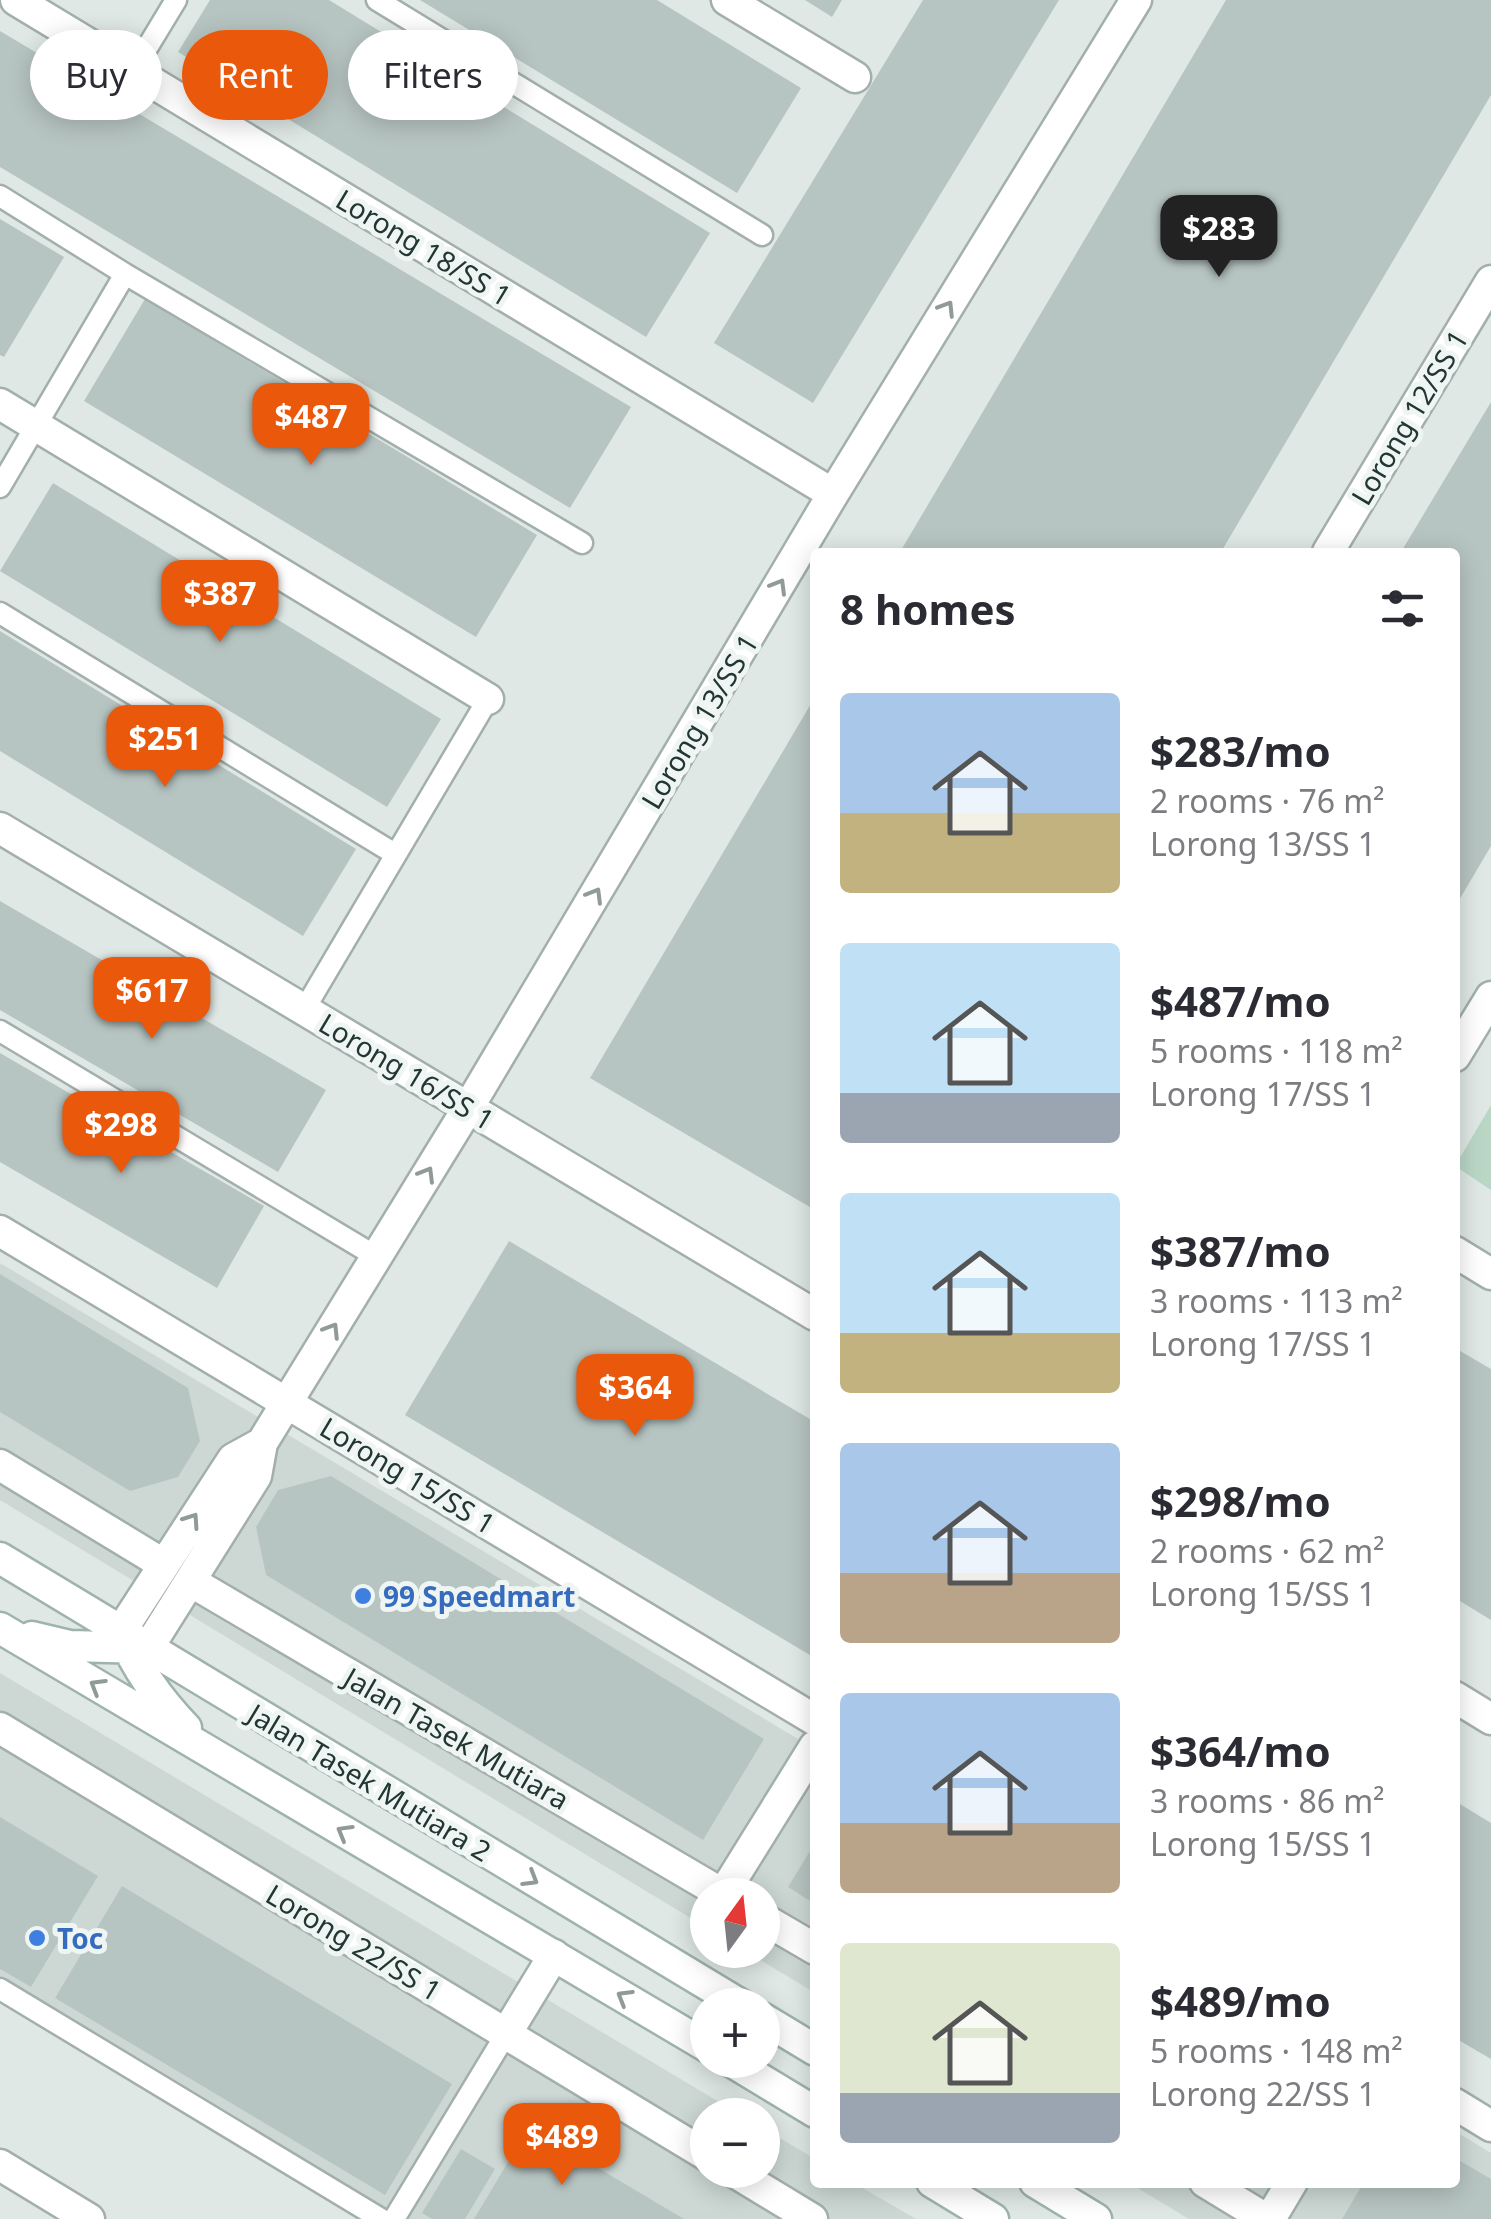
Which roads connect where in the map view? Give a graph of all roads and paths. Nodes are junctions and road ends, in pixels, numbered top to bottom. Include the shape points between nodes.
1 (16, 0) edge
2 (176, 0) edge
3 (377, 0) edge
4 (727, 0) edge
5 (1136, 0) edge
6 (65, 30) edge
7 (157, 30) edge
8 (854, 76) dead end
9 (162, 89) edge
10 (0, 196) edge
11 (762, 235) dead end
12 (125, 274) junction
13 (1491, 281) edge
14 (0, 404) edge
15 (36, 426) junction
16 (0, 487) edge
17 (833, 494) junction
18 (582, 543) dead end
19 (1330, 548) edge
20 (0, 613) edge
21 (488, 700) joint
22 (0, 828) edge
23 (395, 854) junction
24 (1491, 996) edge
25 (304, 1010) junction
26 (0, 1031) edge
27 (1460, 1048) edge
28 (468, 1108) junction
29 (0, 1231) edge
30 (1460, 1255) edge
31 (376, 1257) junction
32 (1491, 1274) edge
33 (810, 1312) edge
34 (287, 1403) junction
35 (262, 1443) junction
36 (0, 1465) edge
37 (0, 1558) edge
38 (162, 1564) junction
39 (190, 1581) junction
40 (2, 1629) edge
41 (132, 1642) junction
42 (1460, 1700) edge
43 (810, 1717) edge
44 (1491, 1719) edge
45 (0, 1728) edge
46 (211, 1753) junction
47 (810, 1754) edge
48 (697, 1878) edge
49 (734, 1878) edge
50 (780, 1929) edge
51 (810, 1946) edge
52 (554, 1954) junction
53 (712, 1988) edge
54 (0, 1989) edge
55 (780, 2029) edge
56 (506, 2034) junction
57 (690, 2036) edge
58 (810, 2047) edge
59 (759, 2078) edge
60 (1460, 2107) edge
61 (810, 2109) edge
62 (1491, 2126) edge
63 (690, 2145) edge
64 (0, 2165) edge
65 (761, 2188) edge
66 (942, 2188) edge
67 (1045, 2188) edge
68 (1215, 2188) edge
69 (1288, 2188) edge
70 (89, 2219) edge
71 (381, 2219) edge
72 (394, 2219) edge
73 (812, 2219) edge
74 (993, 2219) edge
75 (1096, 2219) edge
76 (1268, 2219) edge

1 - 6 street, Lorong 18/SS 1
2 - 7 lane
3 - 11 lane
4 - 8 street
17 -> 5 street, Lorong 13/SS 1
9 - 17 street, Lorong 18/SS 1
10 - 12 lane
12 - 15 lane
12 - 18 lane
13 - 19 street, Lorong 12/SS 1
14 - 15 street
15 - 16 lane
15 - 21 street
28 -> 17 street, Lorong 13/SS 1
20 - 23 lane
21 - 23 lane
22 - 25 street, Lorong 16/SS 1
23 - 25 lane
24 - 27 street
25 - 28 street, Lorong 16/SS 1
26 - 31 lane
31 -> 28 street, Lorong 13/SS 1
28 - 33 street, Lorong 16/SS 1
29 - 34 street, Lorong 15/SS 1
30 - 32 street
34 -> 31 street, Lorong 13/SS 1
34 - 35 street, Lorong 13/SS 1
34 - 43 street, Lorong 15/SS 1
38 -> 35 street, Lorong 13/SS 1 via 233,1459
35 - 39 street, Lorong 13/SS 1 via 256,1476
36 - 38 street
37 - 41 street, Jalan Tasek Mutiara 2
38 - 41 street, Lorong 13/SS 1
39 - 41 street, Lorong 13/SS 1
39 - 48 street, Jalan Tasek Mutiara
40 - 41 street via 70,1646
46 -> 40 street, Jalan Tasek Mutiara 2
41 - 46 street via 162,1703
41 -> 53 street, Jalan Tasek Mutiara 2
42 - 44 street
45 - 56 street, Lorong 22/SS 1
52 -> 46 street, Jalan Tasek Mutiara 2
47 - 49 street
50 - 51 street
52 - 56 street
57 -> 52 street, Jalan Tasek Mutiara 2
54 - 71 lane
55 - 58 street
56 - 63 street, Lorong 22/SS 1
56 - 72 lane
59 - 61 street
60 - 62 street
64 - 70 street
65 - 73 street
66 - 74 street
67 - 75 street
68 - 76 street
69 - 76 street

